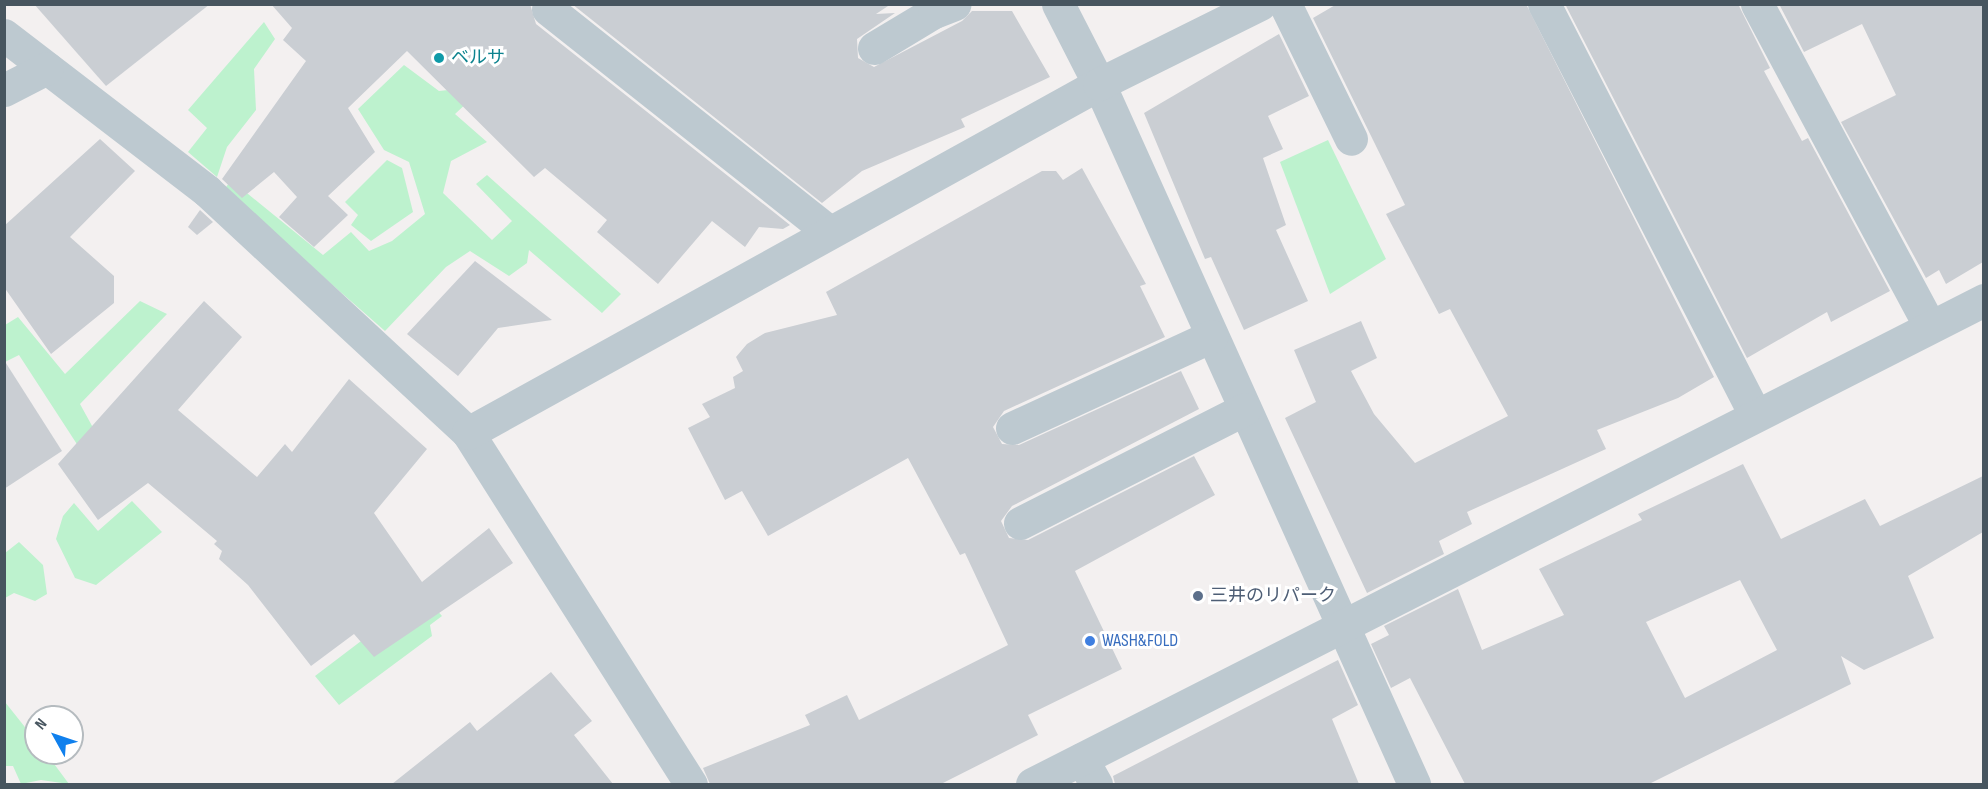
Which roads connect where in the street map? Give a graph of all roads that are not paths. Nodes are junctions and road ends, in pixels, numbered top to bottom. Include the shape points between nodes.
1 (955, 4) edge
2 (1058, 4) edge
3 (1260, 4) edge
4 (1285, 4) edge
5 (1544, 4) edge
6 (1757, 4) edge
7 (548, 9) dead end
8 (4, 35) edge
9 (874, 48) dead end
10 (47, 68) junction
11 (1099, 84) junction
12 (4, 90) edge
13 (1351, 139) dead end
14 (829, 232) junction
15 (1983, 300) edge
16 (1930, 326) junction
17 (1212, 336) junction
18 (1245, 409) junction
19 (1755, 415) junction
20 (1012, 428) dead end
21 (468, 433) junction
22 (1020, 523) dead end
23 (1342, 624) junction
24 (1089, 772) edge
25 (691, 784) edge
26 (1032, 784) edge
27 (1414, 784) edge

1 - 9 street
2 - 11 street
3 - 11 street
4 - 13 street
5 - 19 street
6 - 16 street
7 - 14 street
8 - 10 street
10 - 12 street
10 - 21 street via 207,191
11 - 14 street
11 - 17 street
14 - 21 street
15 - 16 street
16 - 19 street
17 - 18 street
17 - 20 street
18 - 22 street
18 - 23 street
19 - 23 street
21 - 25 street
23 - 24 street
23 - 27 street
24 - 26 street

